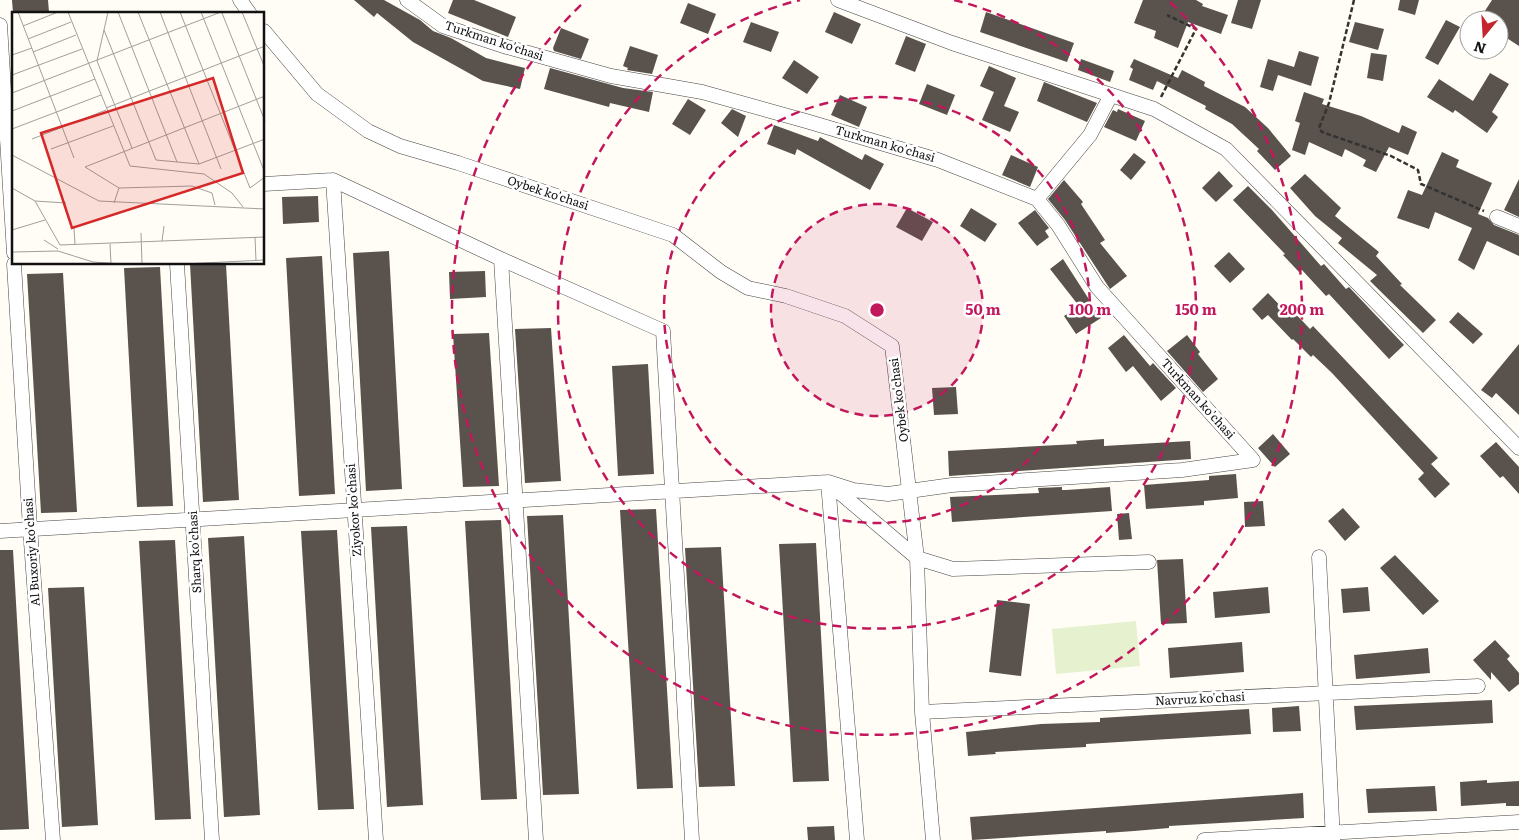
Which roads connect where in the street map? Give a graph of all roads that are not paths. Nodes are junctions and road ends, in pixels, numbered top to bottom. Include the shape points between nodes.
1 (240, 0) edge
2 (407, 0) edge
3 (838, 0) edge
4 (249, 12) edge
5 (0, 25) edge
6 (265, 32) edge
7 (1111, 96) junction
8 (333, 180) junction
9 (265, 184) edge
10 (1037, 199) junction
11 (8, 200) edge
12 (1497, 216) road end
13 (1519, 226) edge
14 (12, 235) edge
15 (501, 259) junction
16 (14, 265) edge
17 (177, 265) edge
18 (1519, 448) edge
19 (828, 482) junction
20 (671, 491) junction
21 (910, 491) junction
22 (516, 501) junction
23 (354, 510) junction
24 (194, 520) junction
25 (30, 528) junction
26 (0, 531) edge
27 (1318, 557) dead end
28 (917, 558) junction
29 (1149, 562) dead end
30 (1478, 686) dead end
31 (1326, 693) junction
32 (922, 712) junction
33 (1519, 822) edge
34 (1333, 837) edge
35 (53, 840) edge
36 (212, 840) edge
37 (376, 840) edge
38 (536, 840) edge
39 (692, 840) edge
40 (857, 840) edge
41 (933, 840) edge
42 (1204, 840) edge

1 - 4 street
2 - 10 street, Turkman ko'chasi via 443,26 507,47 611,76 702,92 797,119 938,160
3 - 7 street via 952,43
5 - 11 street
6 - 21 street, Oybek ko'chasi via 317,94 368,130 400,146 673,235 721,272 748,288 786,296 845,316 892,346
7 - 10 street via 1090,135
7 - 18 street via 1154,109 1226,149
8 - 9 street
8 - 15 street
8 - 23 street, Ziyokor ko'chasi
10 - 21 street, Turkman ko'chasi via 1058,225 1097,287 1253,460 1182,470 952,485
11 - 14 street
12 - 13 street
15 - 20 street via 662,331
15 - 22 street
16 - 25 street, Al Buxoriy ko'chasi
17 - 24 street, Sharq ko'chasi
19 - 20 street
19 - 21 street via 888,494
19 - 28 street
19 - 40 street
20 - 22 street
20 - 39 street
21 - 28 street, Oybek ko'chasi
22 - 23 street
22 - 38 street
23 - 24 street
23 - 37 street, Ziyokor ko'chasi
24 - 25 street
24 - 36 street, Sharq ko'chasi
25 - 26 street
25 - 35 street, Al Buxoriy ko'chasi
27 - 31 street
28 - 29 street via 953,569
28 - 32 street, Oybek ko'chasi
30 - 31 street, Navruz ko'chasi
31 - 32 street, Navruz ko'chasi
31 - 34 street
32 - 41 street, Oybek ko'chasi
33 - 34 street
34 - 42 street

